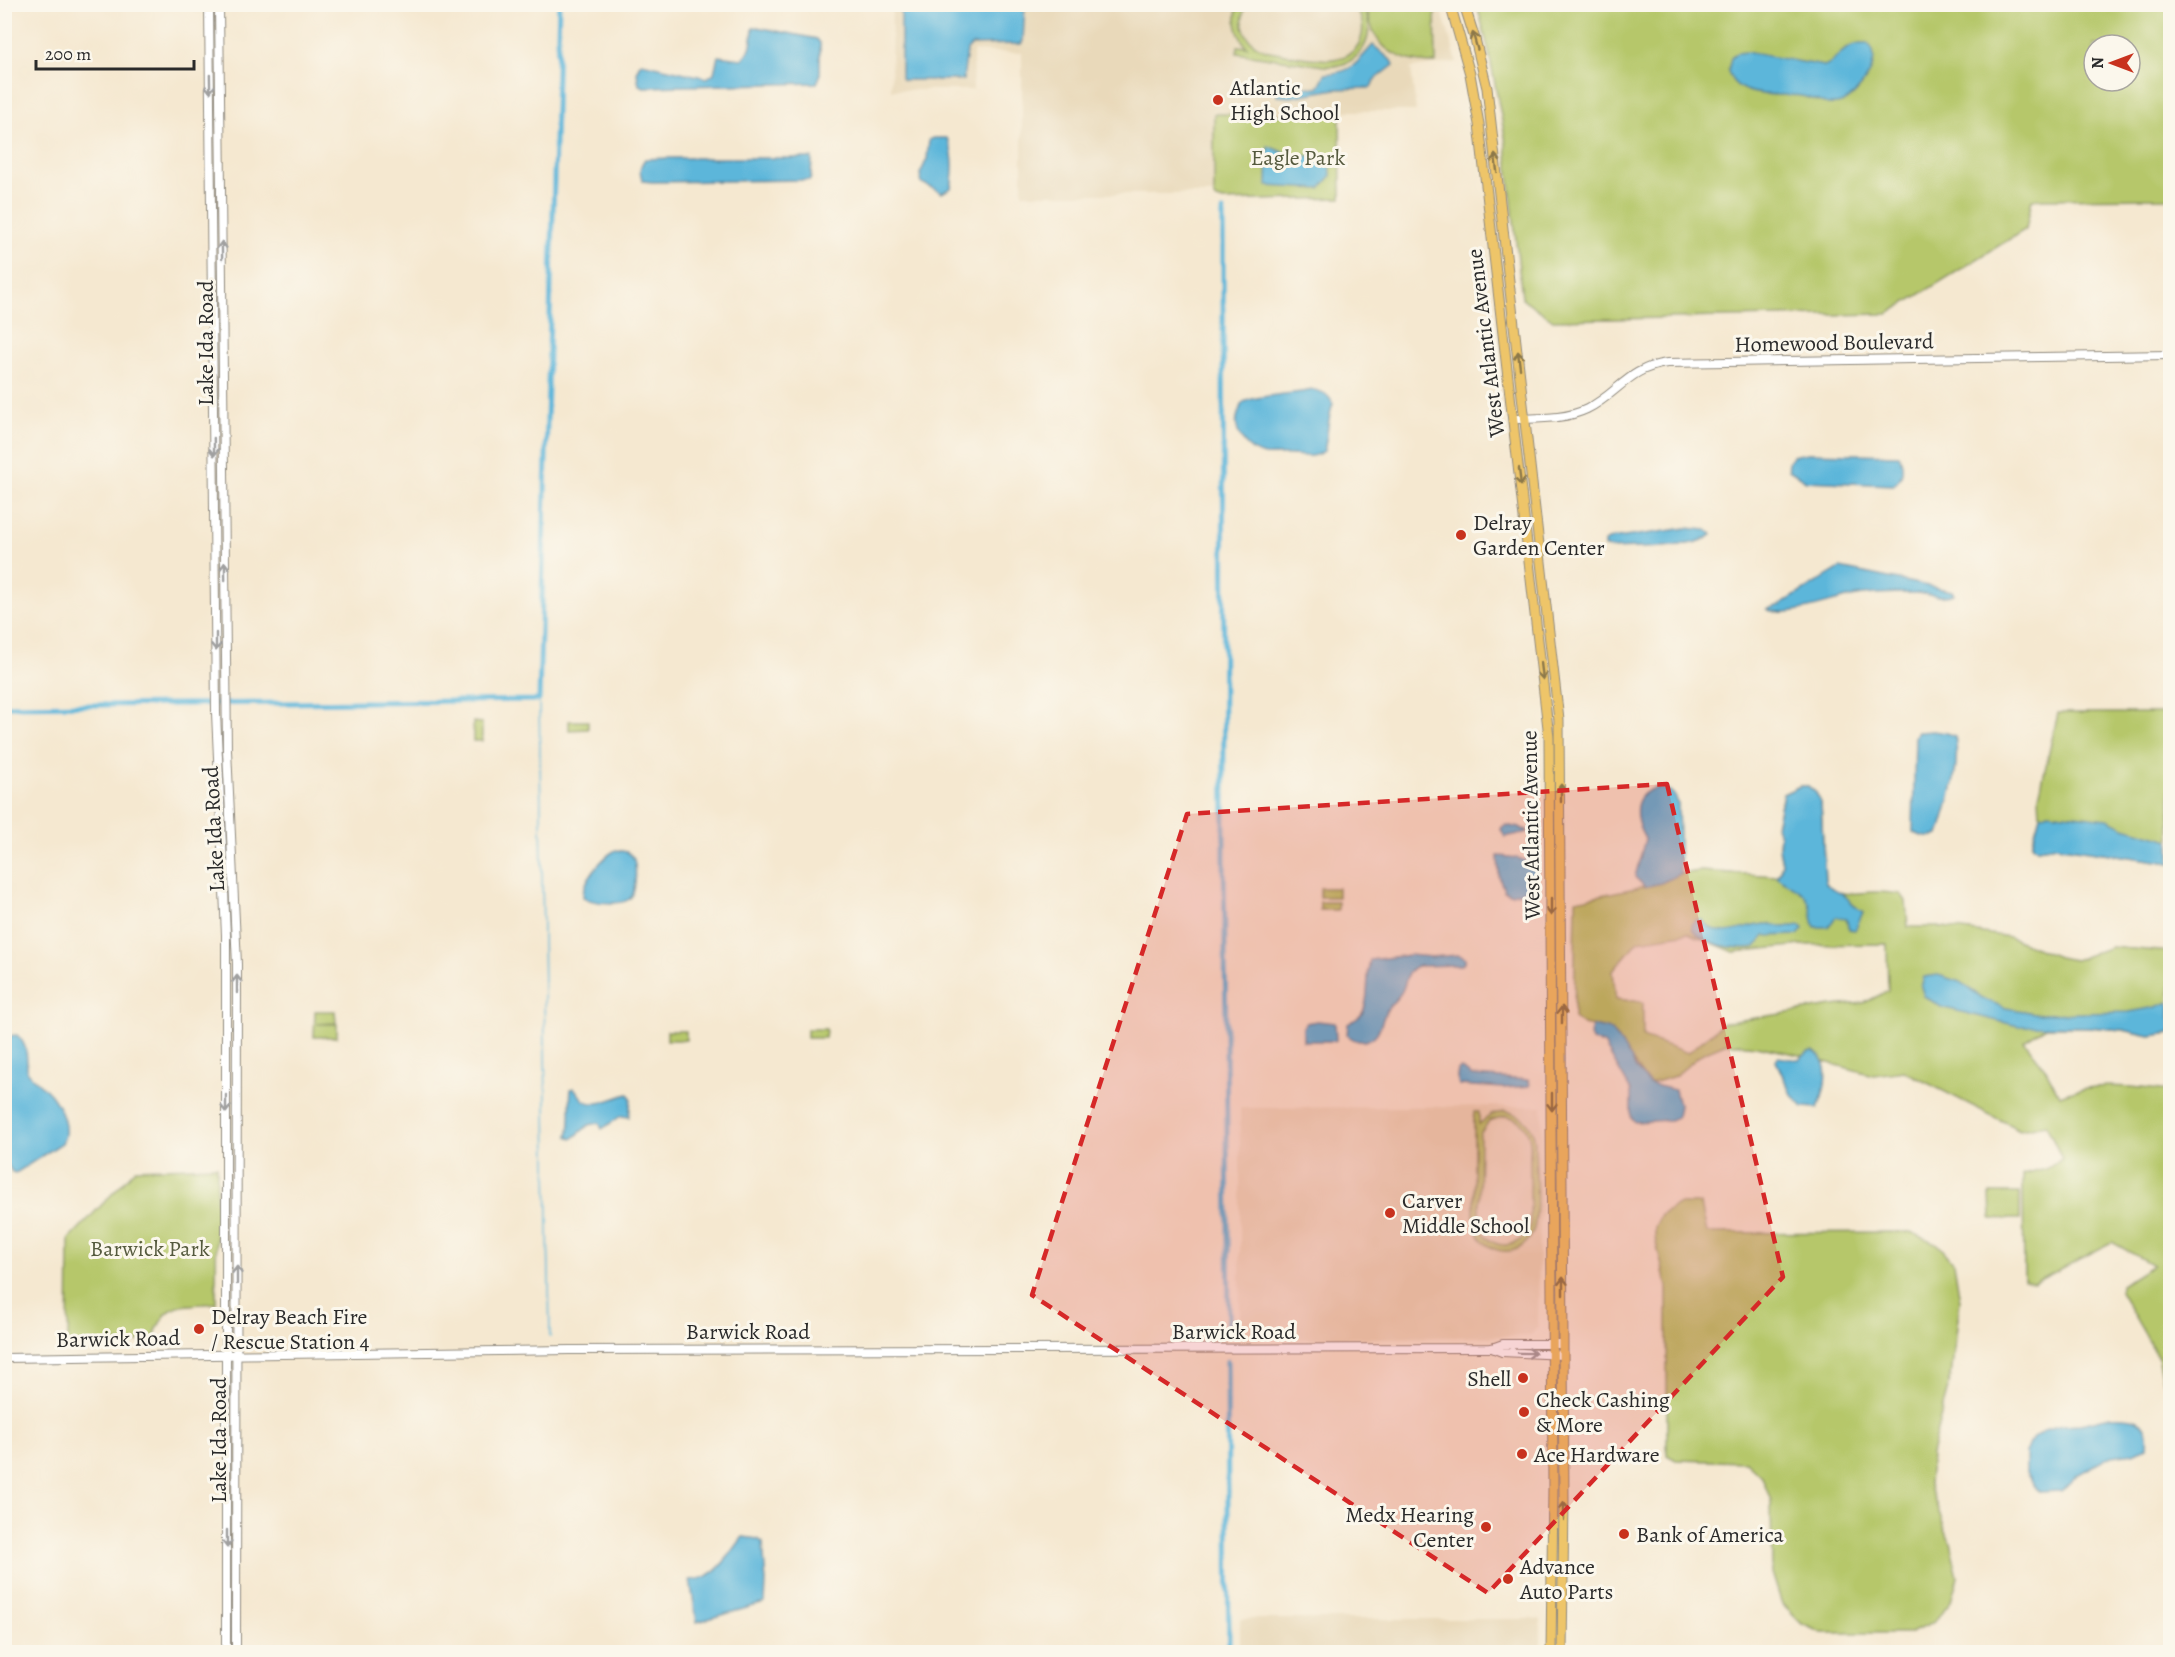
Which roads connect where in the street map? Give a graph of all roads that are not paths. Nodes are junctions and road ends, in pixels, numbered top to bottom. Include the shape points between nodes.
1 (209, 4) edge
2 (219, 4) edge
3 (1450, 4) edge
4 (1464, 4) edge
5 (1488, 198) junction
6 (1503, 221) junction
7 (2170, 355) edge
8 (1525, 418) junction
9 (1513, 419) junction
10 (1545, 588) junction
11 (1533, 589) junction
12 (1563, 1344) junction
13 (1552, 1349) junction
14 (237, 1354) junction
15 (227, 1355) junction
16 (1563, 1355) junction
17 (4, 1358) edge
18 (1552, 1532) junction
19 (1552, 1547) junction
20 (1563, 1552) junction
21 (1563, 1570) junction
22 (226, 1653) edge
23 (236, 1653) edge
24 (1551, 1653) edge
25 (1562, 1653) edge

1 -> 15 street, Lake Ida Road via 216,713 226,935
14 -> 2 street, Lake Ida Road via 237,964 227,714
3 - 5 main road, West Atlantic Avenue via 1476,105
6 -> 4 main road, West Atlantic Avenue via 1487,88
5 - 6 main road
5 - 9 main road, West Atlantic Avenue
8 -> 6 main road, West Atlantic Avenue
7 - 8 street, Homewood Boulevard via 1667,363 1639,370 1582,411 1558,417
8 - 9 street, Homewood Boulevard
8 - 10 main road, West Atlantic Avenue
9 -> 11 main road, West Atlantic Avenue
10 - 11 main road
12 -> 10 main road, West Atlantic Avenue via 1560,743
11 -> 13 main road, West Atlantic Avenue via 1550,766
12 - 13 street, Barwick Road
12 - 16 main road, West Atlantic Avenue
13 - 14 street, Barwick Road
13 - 16 street, Barwick Road
13 - 18 main road, West Atlantic Avenue
14 - 15 street, Barwick Road
14 - 23 street, Lake Ida Road
15 - 17 street, Barwick Road
15 -> 22 street, Lake Ida Road
20 -> 16 main road, West Atlantic Avenue
18 - 19 main road, West Atlantic Avenue
18 - 20 main road
19 - 21 main road
19 - 24 main road, West Atlantic Avenue
20 - 21 main road, West Atlantic Avenue
21 - 25 main road, West Atlantic Avenue

